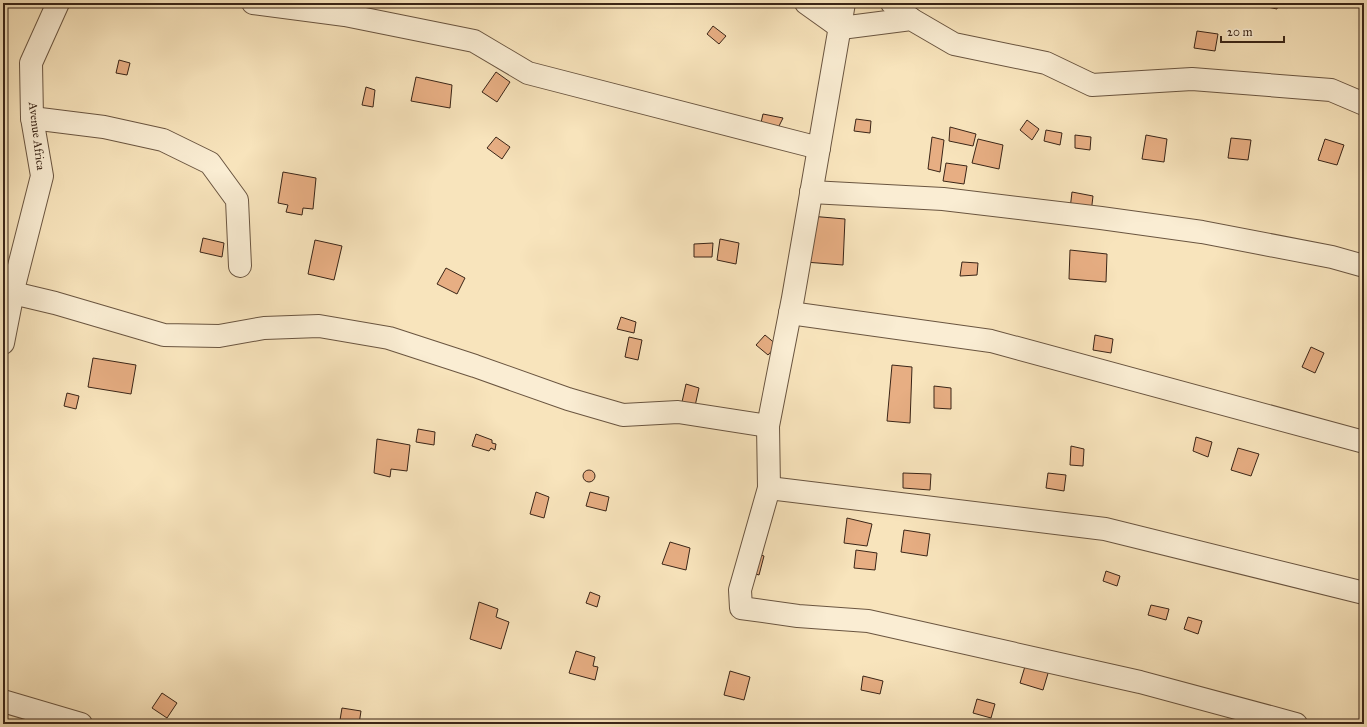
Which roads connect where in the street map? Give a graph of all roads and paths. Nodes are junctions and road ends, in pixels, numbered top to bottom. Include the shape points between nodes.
1 (58, 3) edge
2 (253, 3) edge
3 (806, 3) edge
4 (844, 3) edge
5 (892, 3) edge
6 (911, 19) junction
7 (841, 28) junction
8 (1364, 104) edge
9 (32, 118) junction
10 (819, 148) junction
11 (811, 192) junction
12 (240, 266) dead end
13 (1364, 266) edge
14 (13, 293) junction
15 (790, 313) junction
16 (3, 343) edge
17 (768, 426) junction
18 (1364, 442) edge
19 (770, 488) junction
20 (1364, 593) edge
21 (3, 701) edge
22 (81, 724) edge
23 (1296, 724) edge

1 - 9 street, Avenue Africa via 31,64
2 - 10 street via 345,15 474,41 528,73
3 - 7 street
4 - 7 street
5 - 6 street
6 - 7 street
6 - 8 street via 954,44 1046,63 1092,85 1192,79 1331,90
7 - 10 street
9 - 12 street via 104,127 163,140 210,163 237,200
9 - 14 street, Avenue Africa via 42,176
10 - 11 street
11 - 13 street via 943,199 1101,218 1202,232 1332,257
11 - 15 street
14 - 16 street, Avenue Africa
14 - 17 street via 164,335 219,336 264,328 319,326 389,338 623,415 678,412
15 - 17 street
15 - 18 street via 991,341
17 - 19 street
19 - 20 street via 1105,528
19 - 23 street via 740,590 741,608 798,616 868,621 1140,682
21 - 22 street

